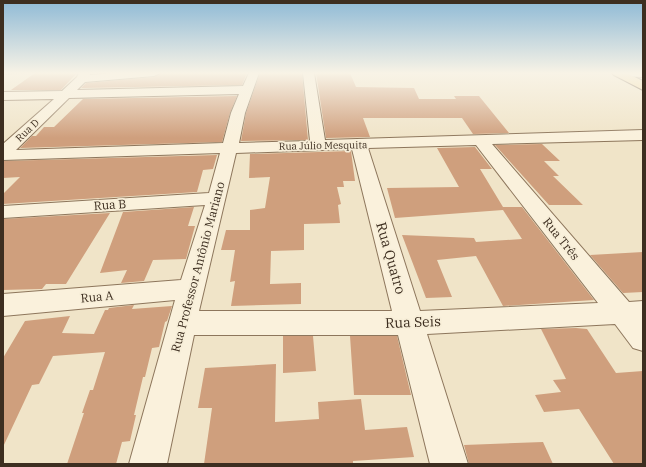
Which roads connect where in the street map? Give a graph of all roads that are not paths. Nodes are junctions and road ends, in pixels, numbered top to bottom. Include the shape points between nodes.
1 (40, 95) edge
2 (63, 95) edge
3 (245, 95) edge
4 (311, 95) edge
5 (3, 96) edge
6 (643, 134) edge
7 (480, 140) junction
8 (359, 144) junction
9 (318, 145) junction
10 (230, 147) junction
11 (3, 154) edge
12 (217, 198) junction
13 (3, 212) edge
14 (191, 289) junction
15 (6, 309) edge
16 (632, 312) edge
17 (182, 323) junction
18 (409, 323) junction
19 (643, 339) edge
20 (148, 464) edge
21 (449, 464) edge

1 - 5 street
2 - 11 street, Rua D
3 - 10 street, Rua Professor Antônio Mariano
4 - 9 street
6 - 7 street, Rua Júlio Mesquita
7 - 8 street, Rua Júlio Mesquita
7 - 16 street, Rua Três
8 - 9 street, Rua Júlio Mesquita
8 - 18 street, Rua Quatro
9 - 10 street, Rua Júlio Mesquita
10 - 11 street, Rua Júlio Mesquita
10 - 12 street, Rua Professor Antônio Mariano
12 - 13 street, Rua B
12 - 14 street, Rua Professor Antônio Mariano
14 - 15 street, Rua A
14 - 17 street, Rua Professor Antônio Mariano
16 - 18 street, Rua Seis
16 - 19 street, Rua Três
17 - 18 street, Rua Seis
17 - 20 street, Rua Professor Antônio Mariano
18 - 21 street, Rua Quatro

